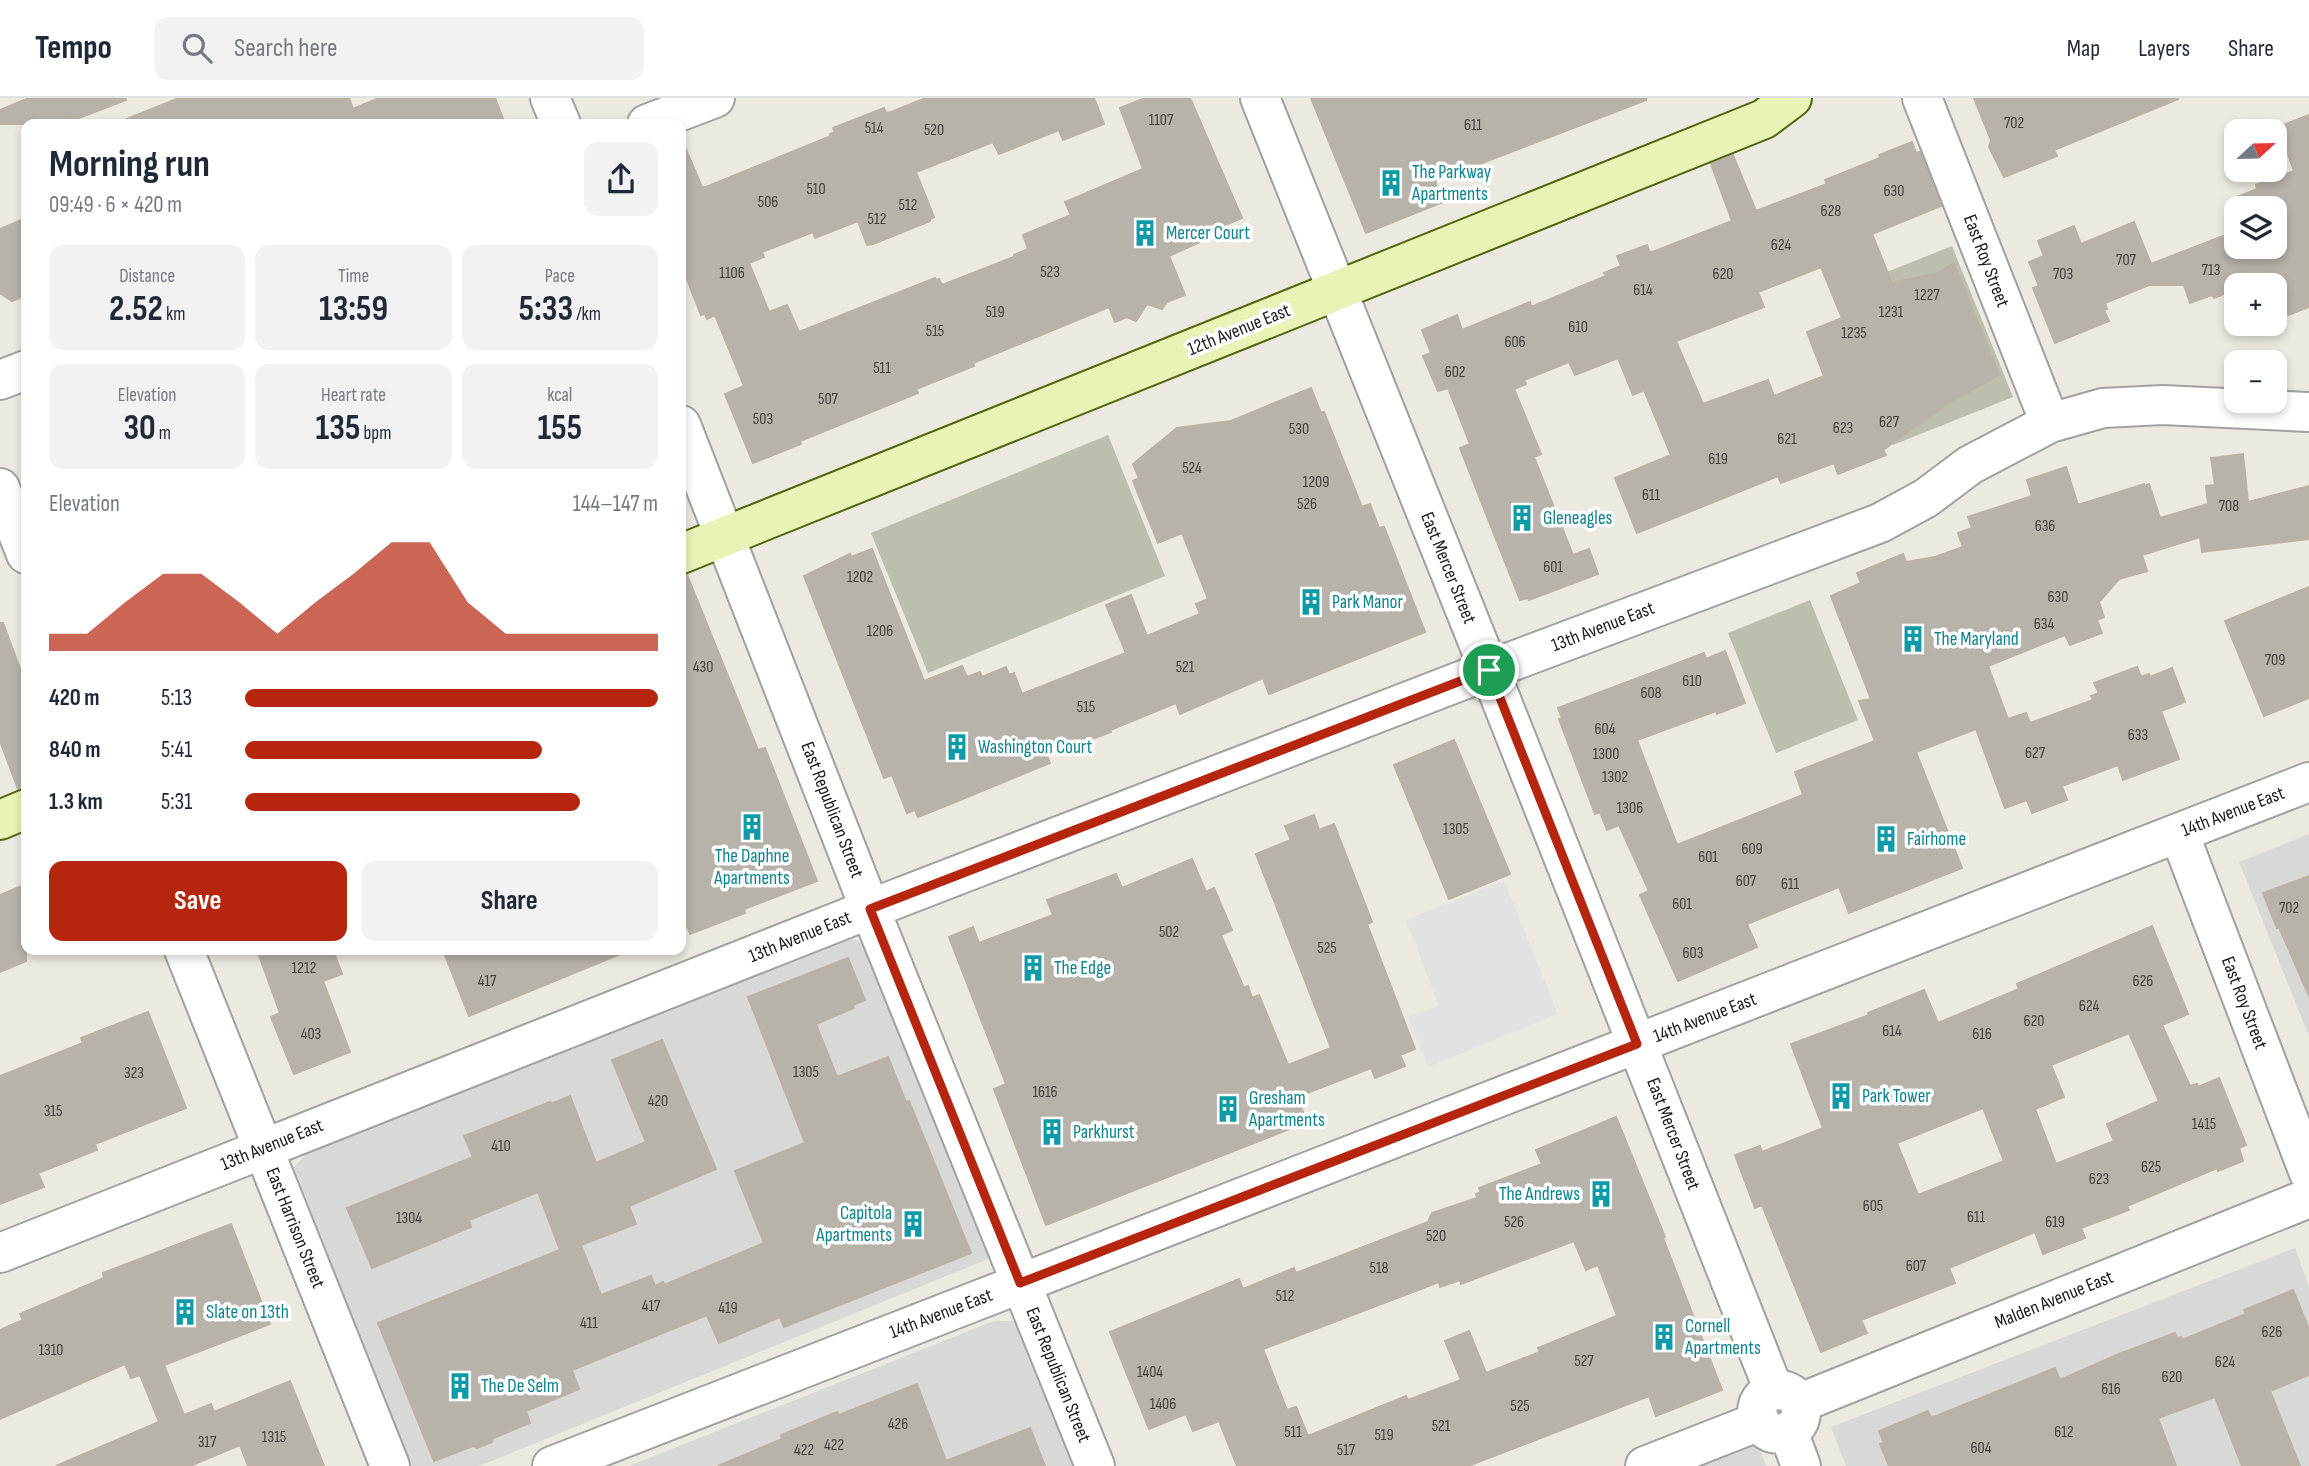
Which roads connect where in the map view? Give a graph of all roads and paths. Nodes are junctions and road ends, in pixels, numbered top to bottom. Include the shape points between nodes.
1 (550, 98) edge
2 (715, 98) edge
3 (1260, 98) edge
4 (1792, 98) edge
5 (1922, 98) edge
6 (559, 119) edge
7 (660, 119) edge
8 (1337, 290) junction
9 (21, 372) edge
10 (0, 380) edge
11 (2309, 412) edge
12 (2050, 423) junction
13 (686, 437) edge
14 (0, 488) edge
15 (726, 537) junction
16 (21, 541) edge
17 (686, 552) edge
18 (1489, 670) junction
19 (2309, 782) edge
20 (21, 811) edge
21 (0, 820) edge
22 (2179, 833) junction
23 (870, 909) junction
24 (186, 955) edge
25 (1637, 1044) junction
26 (263, 1148) junction
27 (2309, 1173) edge
28 (2309, 1198) edge
29 (0, 1253) edge
30 (1020, 1283) junction
31 (1784, 1422) edge
32 (390, 1466) edge
33 (552, 1466) edge
34 (1095, 1466) edge
35 (1645, 1466) edge

1 - 6 street
2 - 7 street
3 - 8 street, East Mercer Street
4 - 8 street, 12th Avenue East via 1764,119
5 - 12 street, East Roy Street
8 - 15 street, 12th Avenue East
8 - 18 street, East Mercer Street
9 - 10 street
11 - 12 street, 13th Avenue East via 2163,405 2103,408
12 - 18 street, 13th Avenue East via 1970,465 1926,498 1880,523
13 - 15 street, East Republican Street
14 - 16 street
15 - 17 street, 12th Avenue East
15 - 23 street, East Republican Street
18 - 23 street, 13th Avenue East
18 - 25 street, East Mercer Street
19 - 22 street, 14th Avenue East
20 - 21 street
22 - 25 street, 14th Avenue East
22 - 27 street, East Roy Street
23 - 26 street, 13th Avenue East
23 - 30 street, East Republican Street
24 - 26 street, East Harrison Street
25 - 30 street, 14th Avenue East
25 - 31 street, East Mercer Street
26 - 29 street, 13th Avenue East
26 - 32 street, East Harrison Street
28 - 31 street, Malden Avenue East
30 - 33 street, 14th Avenue East
30 - 34 street, East Republican Street
31 - 35 street, Malden Avenue East

